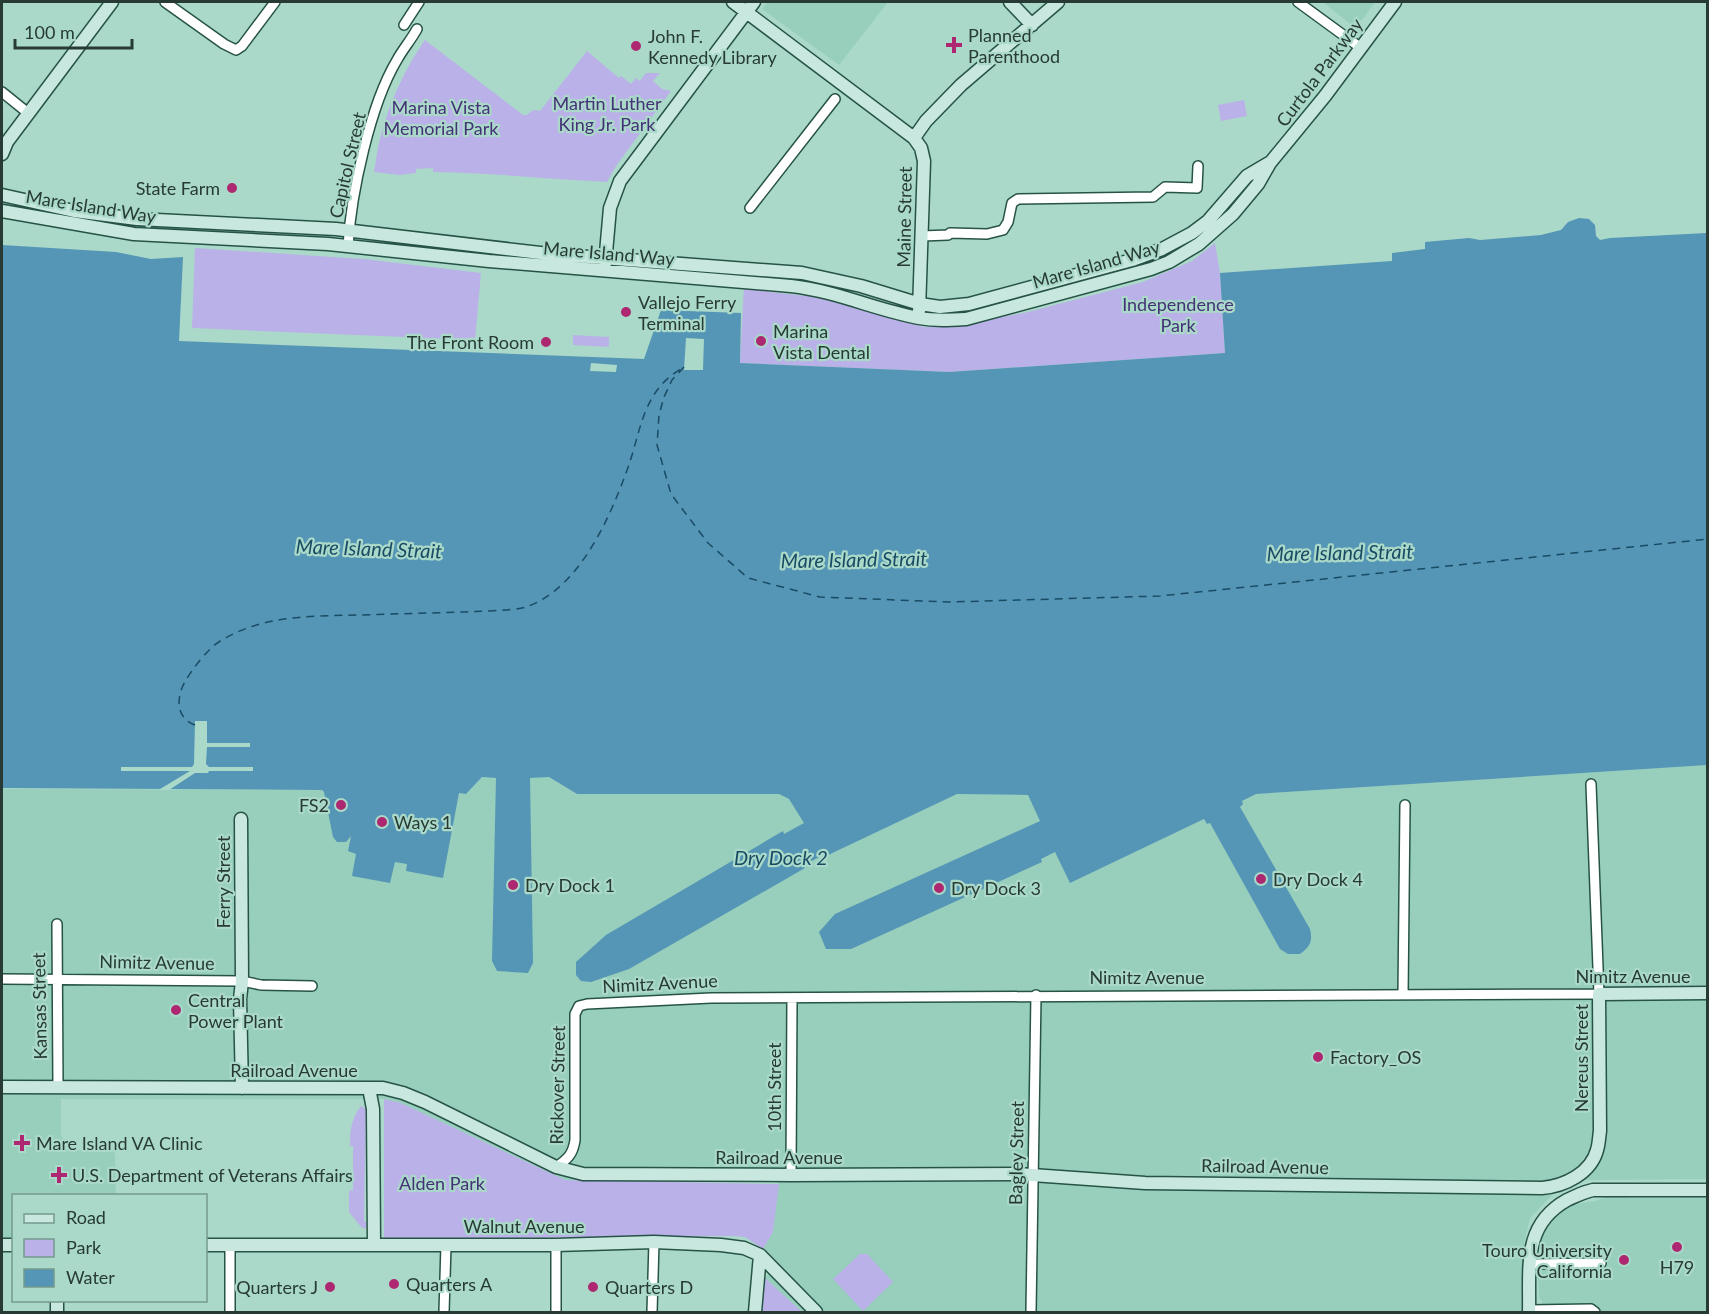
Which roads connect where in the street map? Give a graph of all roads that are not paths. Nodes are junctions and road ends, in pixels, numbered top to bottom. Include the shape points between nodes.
1 (112, 2) edge
2 (165, 2) edge
3 (275, 2) edge
4 (418, 2) edge
5 (733, 2) edge
6 (1010, 2) edge
7 (1058, 2) edge
8 (1298, 2) edge
9 (1395, 2) edge
10 (750, 6) edge
11 (404, 25) dead end
12 (1032, 25) junction
13 (417, 29) dead end
14 (1361, 48) junction
15 (2, 92) edge
16 (835, 99) dead end
17 (28, 113) junction
18 (914, 138) junction
19 (2, 154) edge
20 (1270, 163) junction
21 (1198, 166) dead end
22 (2, 195) edge
23 (750, 208) dead end
24 (2, 211) edge
25 (349, 230) junction
26 (1192, 233) joint
27 (922, 236) junction
28 (1199, 244) joint
29 (348, 246) junction
30 (605, 258) junction
31 (605, 271) junction
32 (920, 304) junction
33 (919, 318) junction
34 (1591, 784) dead end
35 (1405, 805) dead end
36 (241, 819) dead end
37 (57, 924) dead end
38 (57, 978) junction
39 (2, 979) edge
40 (242, 981) junction
41 (312, 986) dead end
42 (1707, 993) edge
43 (1599, 994) junction
44 (1036, 995) junction
45 (1403, 995) junction
46 (792, 998) junction
47 (587, 1004) joint
48 (2, 1087) edge
49 (58, 1088) junction
50 (242, 1088) junction
51 (369, 1088) junction
52 (556, 1167) junction
53 (1032, 1175) junction
54 (791, 1176) junction
55 (1573, 1178) joint
56 (1707, 1190) edge
57 (654, 1242) junction
58 (207, 1245) edge
59 (230, 1245) junction
60 (374, 1245) junction
61 (446, 1245) junction
62 (556, 1245) junction
63 (760, 1255) junction
64 (1601, 1263) dead end
65 (1530, 1264) junction
66 (1529, 1311) edge
67 (230, 1312) edge
68 (444, 1312) edge
69 (556, 1312) edge
70 (652, 1312) edge
71 (755, 1312) edge
72 (816, 1312) edge
73 (1031, 1312) edge
74 (1595, 1312) edge

1 - 17 street
2 - 3 street via 236,50
4 - 11 street
5 - 10 street
6 - 12 street
7 - 12 street
8 - 14 street
9 - 14 street, Curtola Parkway
10 - 18 street
10 - 30 street via 620,181 610,208
12 - 18 street via 954,91
13 - 25 street, Capitol Street via 396,61 364,145
14 - 20 street, Curtola Parkway
15 - 17 street
16 - 23 street
17 - 19 street
18 - 27 street, Maine Street via 924,160
20 - 26 street, Curtola Parkway via 1247,176 1208,221
20 - 28 street, Curtola Parkway via 1233,214
21 - 27 street via 1197,188 1165,187 1153,197 1018,199 1012,203 1003,230
22 - 25 street, Mare Island Way via 137,219
24 - 29 street, Mare Island Way via 134,234
25 - 29 street, Capitol Street
25 - 30 street, Mare Island Way
26 - 32 street, Mare Island Way via 1132,260 969,304
27 - 32 street, Maine Street
28 - 33 street, Mare Island Way via 1151,269 966,319
29 - 31 street, Mare Island Way
30 - 31 street
30 - 32 street, Mare Island Way via 802,273
31 - 33 street, Mare Island Way via 811,288
32 - 33 street, Maine Street
34 - 43 street, Nereus Street
35 - 45 street
36 - 40 street, Ferry Street
37 - 38 street, Kansas Street
38 - 39 street, Nimitz Avenue
38 - 40 street, Nimitz Avenue
38 - 49 street, Kansas Street
40 - 41 street, Nimitz Avenue
40 - 50 street, Ferry Street
42 - 43 street, Nimitz Avenue
43 - 45 street, Nimitz Avenue
43 - 55 street, Nereus Street via 1598,1150 1589,1166
44 - 45 street, Nimitz Avenue
44 - 46 street, Nimitz Avenue
44 - 53 street, Bagley Street
46 - 47 street, Nimitz Avenue
46 - 54 street, 10th Street
47 - 52 street, Rickover Street via 579,1006 575,1014 574,1152
48 - 49 street, Railroad Avenue
49 - 50 street, Railroad Avenue
50 - 51 street, Railroad Avenue
51 - 52 street, Railroad Avenue via 411,1096
51 - 60 street via 373,1109
52 - 54 street, Railroad Avenue via 598,1175
53 - 54 street, Railroad Avenue
53 - 55 street, Railroad Avenue via 1144,1183 1542,1188
53 - 73 street, Bagley Street
56 - 65 street via 1593,1190 1577,1194 1543,1219 1534,1239
57 - 62 street, Walnut Avenue
57 - 63 street, Walnut Avenue via 744,1248
57 - 70 street
58 - 59 street, Walnut Avenue
59 - 60 street, Walnut Avenue
59 - 67 street
60 - 61 street, Walnut Avenue
61 - 62 street, Walnut Avenue
61 - 68 street
62 - 69 street
63 - 71 street
63 - 72 street
64 - 65 street
65 - 66 street
66 - 74 street

